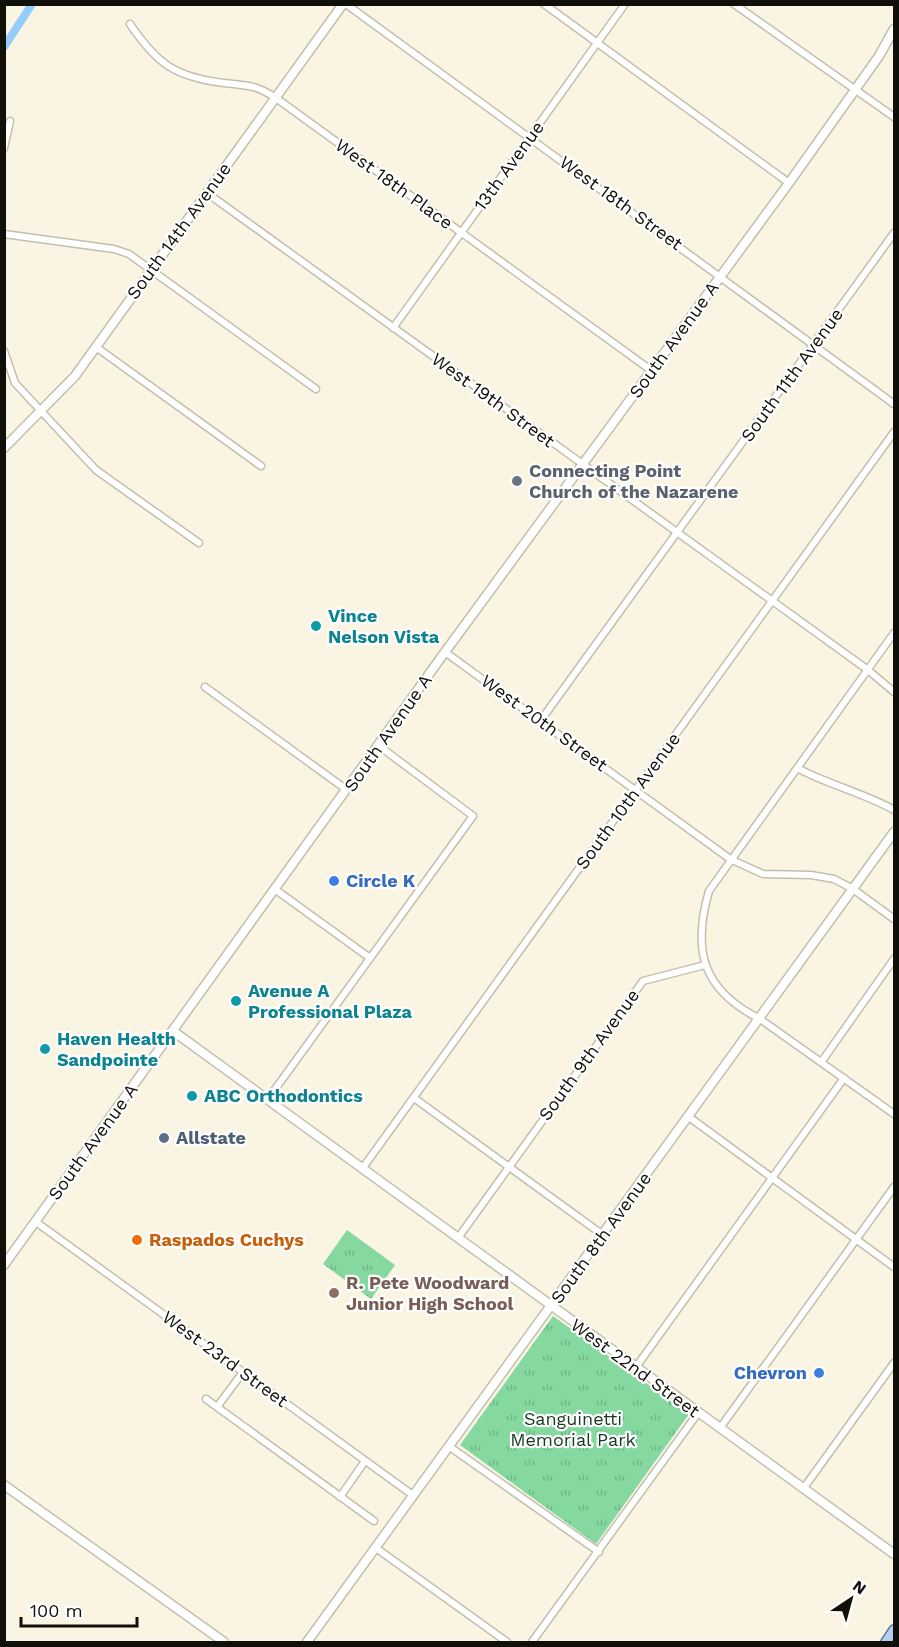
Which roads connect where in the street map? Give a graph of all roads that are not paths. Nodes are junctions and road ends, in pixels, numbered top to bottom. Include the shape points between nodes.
1 (344, 4) edge
2 (544, 4) edge
3 (625, 4) edge
4 (734, 4) edge
5 (130, 24) dead end
6 (894, 29) edge
7 (894, 42) edge
8 (597, 43) junction
9 (879, 56) junction
10 (854, 91) junction
11 (276, 98) junction
12 (894, 117) edge
13 (10, 121) dead end
14 (531, 137) junction
15 (4, 148) edge
16 (789, 183) junction
17 (207, 193) junction
18 (462, 232) junction
19 (894, 233) edge
20 (4, 234) edge
21 (152, 269) junction
22 (721, 276) junction
23 (393, 328) junction
24 (814, 345) junction
25 (96, 347) junction
26 (4, 351) edge
27 (652, 372) junction
28 (316, 389) dead end
29 (894, 404) edge
30 (41, 411) junction
31 (894, 432) edge
32 (4, 448) edge
33 (583, 465) junction
34 (261, 466) dead end
35 (678, 533) junction
36 (199, 543) dead end
37 (773, 602) junction
38 (894, 633) edge
39 (445, 652) junction
40 (868, 670) junction
41 (205, 687) dead end
42 (894, 692) edge
43 (541, 720) junction
44 (379, 746) junction
45 (798, 768) junction
46 (347, 790) junction
47 (636, 790) junction
48 (894, 810) edge
49 (894, 832) edge
50 (730, 859) junction
51 (853, 889) junction
52 (276, 890) junction
53 (894, 919) edge
54 (370, 958) junction
55 (894, 959) edge
56 (705, 965) junction
57 (760, 1018) junction
58 (174, 1031) junction
59 (822, 1061) junction
60 (844, 1078) junction
61 (414, 1098) junction
62 (268, 1099) junction
63 (894, 1114) edge
64 (689, 1117) junction
65 (508, 1166) junction
66 (362, 1169) junction
67 (771, 1177) junction
68 (894, 1187) edge
69 (36, 1222) junction
70 (603, 1235) junction
71 (458, 1238) junction
72 (856, 1239) junction
73 (4, 1265) edge
74 (894, 1267) edge
75 (551, 1307) junction
76 (894, 1363) edge
77 (636, 1367) junction
78 (243, 1372) junction
79 (206, 1399) dead end
80 (218, 1407) junction
81 (698, 1413) junction
82 (720, 1428) junction
83 (450, 1447) junction
84 (365, 1461) junction
85 (4, 1485) edge
86 (803, 1489) junction
87 (414, 1496) junction
88 (340, 1497) junction
89 (374, 1521) dead end
90 (376, 1548) junction
91 (599, 1552) junction
92 (894, 1554) edge
93 (894, 1630) edge
94 (224, 1642) edge
95 (307, 1642) edge
96 (507, 1642) edge
97 (532, 1642) edge
98 (886, 1642) edge

1 - 11 street, South 14th Avenue
1 - 14 street, West 18th Street
2 - 8 street
3 - 8 street, 13th Avenue
4 - 10 street
5 - 11 street, West 18th Place via 153,56 183,75 248,84
6 - 9 street, South Avenue A
7 - 9 street, South Avenue A
8 - 14 street, 13th Avenue
8 - 16 street
9 - 10 street, South Avenue A
10 - 12 street
10 - 16 street, South Avenue A
11 - 17 street, South 14th Avenue
11 - 18 street, West 18th Place
13 - 15 street
14 - 18 street, 13th Avenue
14 - 22 street, West 18th Street
16 - 22 street, South Avenue A
17 - 21 street, South 14th Avenue
17 - 23 street, West 19th Street
18 - 23 street, 13th Avenue
18 - 27 street, West 18th Place
19 - 24 street, South 11th Avenue
20 - 21 street via 114,249
21 - 25 street, South 14th Avenue
21 - 28 street
22 - 24 street, West 18th Street
22 - 27 street, South Avenue A
23 - 33 street, West 19th Street
24 - 29 street, West 18th Street
24 - 35 street, South 11th Avenue
25 - 30 street, South 14th Avenue
25 - 34 street
26 - 30 street via 15,383
27 - 33 street, South Avenue A
30 - 32 street, South 14th Avenue
30 - 36 street via 96,470
31 - 37 street, South 10th Avenue
33 - 35 street, West 19th Street
33 - 39 street, South Avenue A
35 - 37 street, West 19th Street
35 - 43 street, South 11th Avenue
37 - 40 street, West 19th Street
37 - 47 street, South 10th Avenue
38 - 40 street
39 - 43 street, West 20th Street
39 - 44 street, South Avenue A
40 - 42 street, West 19th Street
40 - 45 street
41 - 46 street
43 - 47 street, West 20th Street
44 - 46 street, South Avenue A
44 - 54 street via 473,816
45 - 48 street via 824,783
45 - 50 street
46 - 52 street, South Avenue A
47 - 50 street, West 20th Street
47 - 61 street, South 10th Avenue
49 - 51 street, South 8th Avenue
50 - 51 street, West 20th Street via 763,874 811,875 834,879
50 - 56 street via 709,891 702,916
51 - 53 street, West 20th Street
51 - 57 street, South 8th Avenue
52 - 54 street
52 - 58 street, South Avenue A
54 - 62 street
55 - 59 street
56 - 57 street via 717,988 736,1007
56 - 65 street, South 9th Avenue via 643,981
57 - 59 street
57 - 64 street, South 8th Avenue
58 - 62 street, West 22nd Street
58 - 69 street, South Avenue A
59 - 60 street
60 - 63 street
60 - 67 street
61 - 65 street
61 - 66 street, South 10th Avenue
62 - 66 street, West 22nd Street
64 - 67 street
64 - 70 street, South 8th Avenue
65 - 70 street
65 - 71 street, South 9th Avenue
66 - 71 street, West 22nd Street
67 - 72 street
67 - 77 street
68 - 72 street
69 - 73 street, South Avenue A
69 - 78 street, West 23rd Street
70 - 75 street, South 8th Avenue
71 - 75 street, West 22nd Street
72 - 74 street
72 - 82 street
75 - 77 street, West 22nd Street
75 - 83 street, South 8th Avenue
76 - 86 street
77 - 81 street, West 22nd Street
78 - 80 street
78 - 84 street, West 23rd Street
79 - 80 street
80 - 88 street
81 - 82 street, West 22nd Street
81 - 91 street
82 - 86 street, West 22nd Street
83 - 87 street, South 8th Avenue
83 - 91 street
84 - 87 street, West 23rd Street
84 - 88 street
85 - 94 street
86 - 92 street, West 22nd Street
87 - 90 street, South 8th Avenue
88 - 89 street
90 - 95 street, South 8th Avenue
90 - 96 street
91 - 97 street
93 - 98 main road

